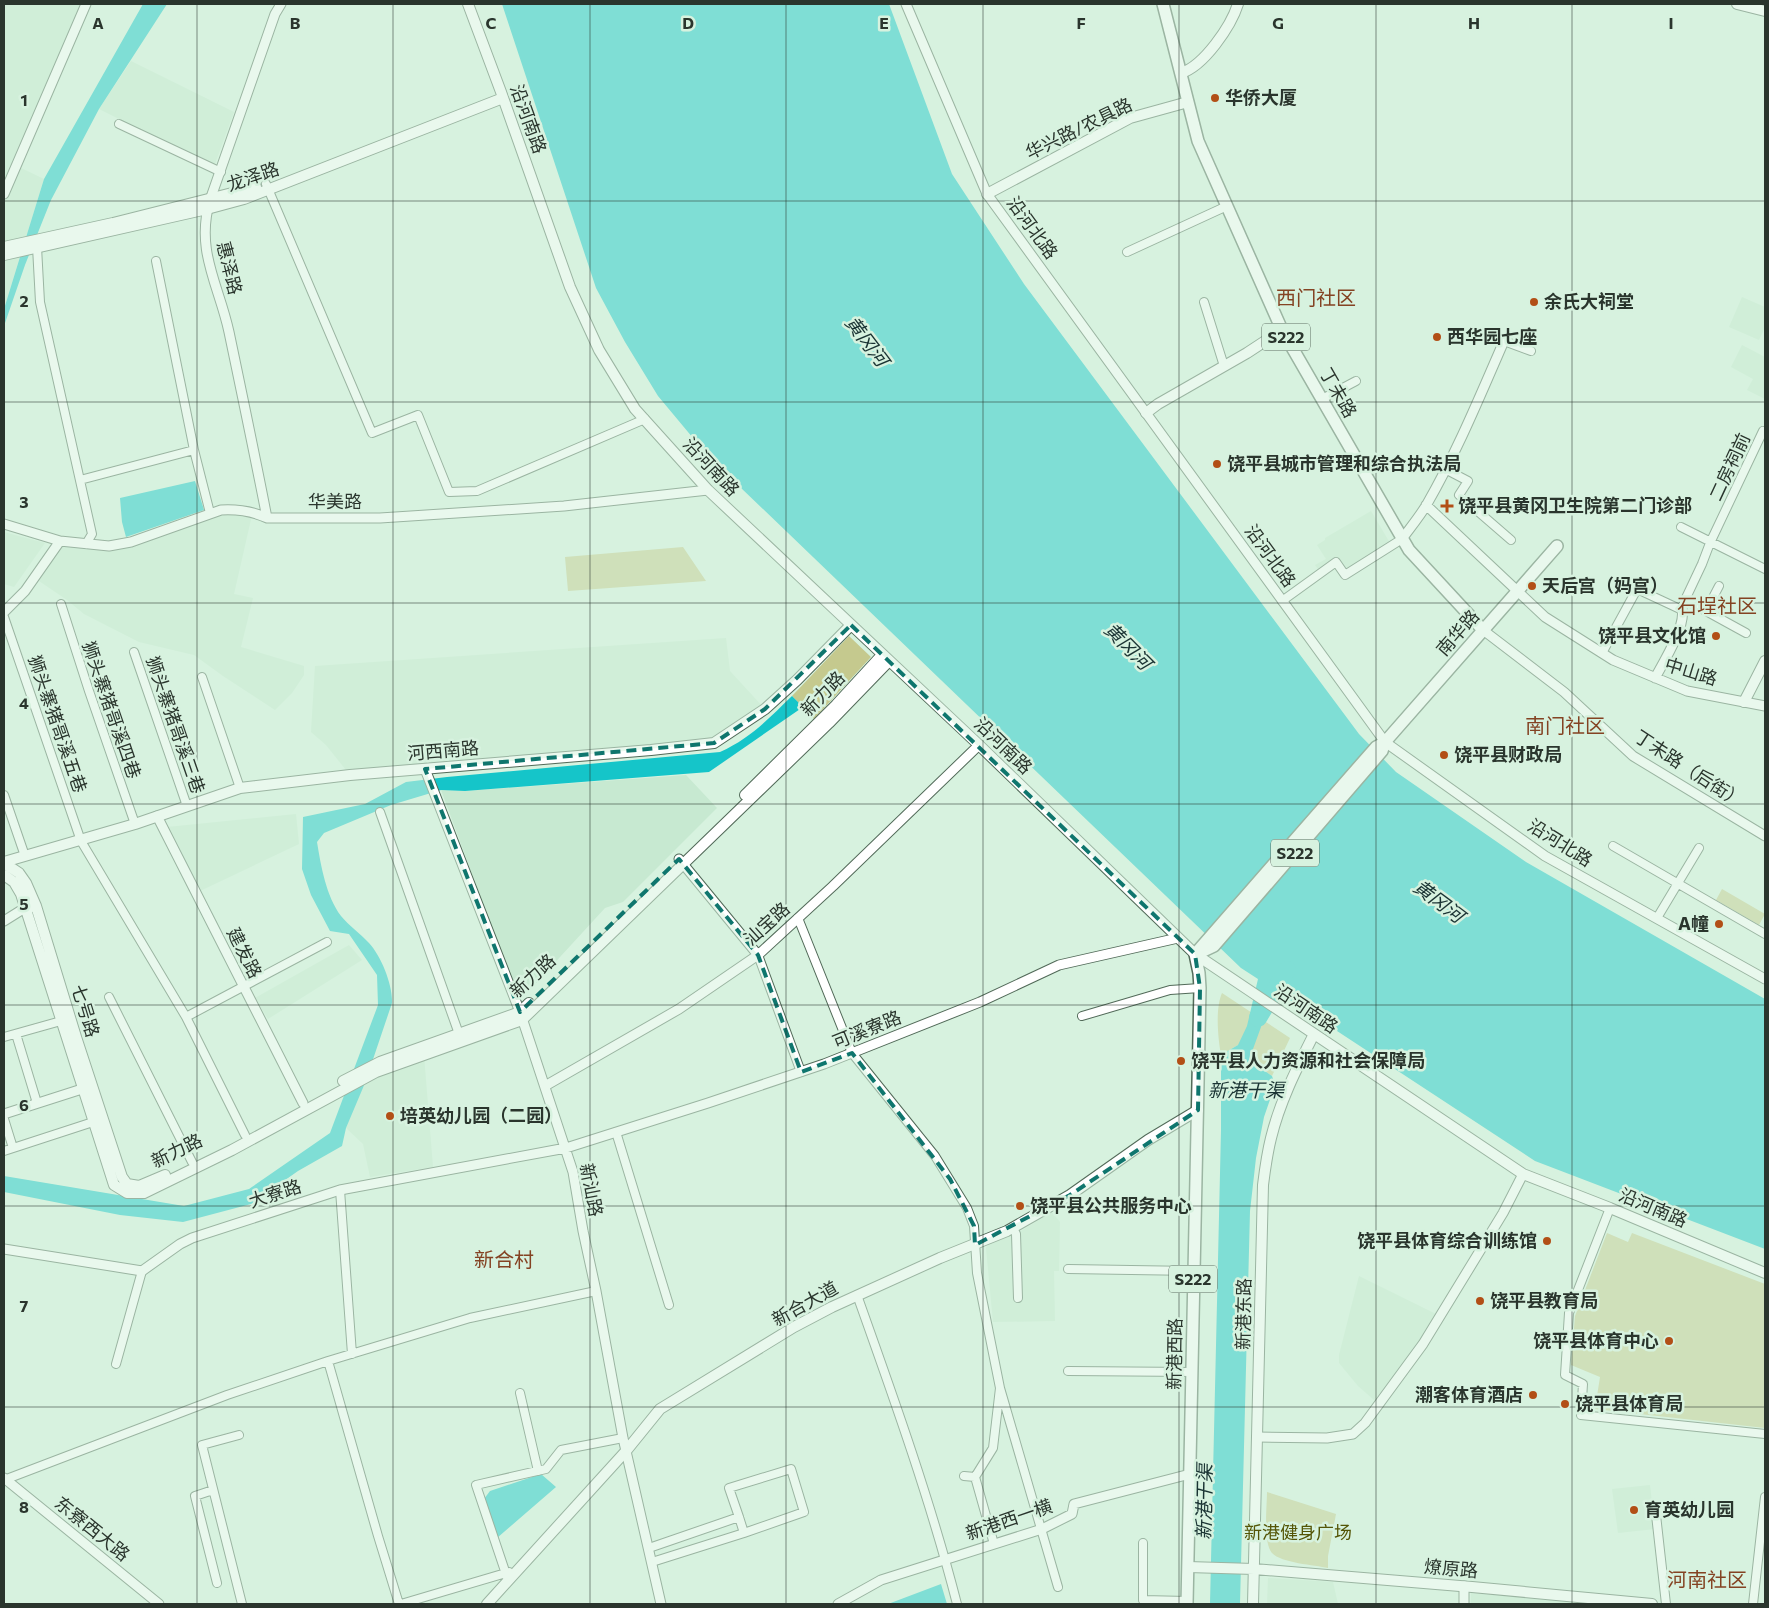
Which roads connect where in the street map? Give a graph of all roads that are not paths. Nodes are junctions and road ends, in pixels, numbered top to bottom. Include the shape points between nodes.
1 (86, 4) edge
2 (281, 4) edge
3 (468, 4) edge
4 (906, 4) edge
5 (1164, 4) edge
6 (1238, 4) edge
7 (1737, 4) edge
8 (1764, 8) edge
9 (1181, 73) junction
10 (502, 95) junction
11 (1188, 102) junction
12 (119, 124) dead end
13 (221, 172) junction
14 (267, 187) junction
15 (4, 194) edge
16 (988, 194) junction
17 (208, 204) junction
18 (1226, 206) junction
19 (4, 247) edge
20 (37, 247) junction
21 (1127, 252) dead end
22 (4, 255) edge
23 (156, 261) dead end
24 (1204, 302) dead end
25 (1282, 330) junction
26 (1504, 341) joint
27 (1531, 351) dead end
28 (1224, 366) junction
29 (1356, 380) dead end
30 (1322, 399) junction
31 (1146, 413) junction
32 (645, 419) junction
33 (1763, 431) dead end
34 (194, 450) junction
35 (1445, 469) junction
36 (80, 480) junction
37 (708, 490) junction
38 (1426, 505) junction
39 (210, 513) junction
40 (267, 518) junction
41 (4, 524) edge
42 (1681, 527) dead end
43 (1402, 539) junction
44 (1511, 540) dead end
45 (60, 541) junction
46 (1710, 543) junction
47 (86, 544) junction
48 (1557, 546) dead end
49 (1765, 569) edge
50 (1719, 586) dead end
51 (1517, 591) junction
52 (1685, 600) junction
53 (1282, 602) junction
54 (61, 604) dead end
55 (1682, 610) junction
56 (1706, 611) junction
57 (4, 612) edge
58 (4, 616) edge
59 (851, 625) junction
60 (1483, 630) junction
61 (1746, 633) dead end
62 (134, 652) dead end
63 (1602, 653) junction
64 (886, 658) junction
65 (1765, 661) edge
66 (202, 677) dead end
67 (1655, 678) junction
68 (1744, 702) junction
69 (1765, 706) edge
70 (1385, 742) junction
71 (979, 745) junction
72 (425, 769) junction
73 (240, 788) junction
74 (4, 795) edge
75 (187, 806) junction
76 (380, 812) dead end
77 (157, 816) junction
78 (135, 824) junction
79 (1765, 836) edge
80 (82, 841) junction
81 (1613, 846) dead end
82 (1699, 848) dead end
83 (25, 856) junction
84 (681, 862) junction
85 (4, 863) edge
86 (4, 875) edge
87 (1678, 884) junction
88 (31, 908) junction
89 (798, 918) junction
90 (1657, 918) junction
91 (4, 921) edge
92 (1765, 934) edge
93 (1178, 938) junction
94 (327, 942) dead end
95 (1195, 954) junction
96 (758, 955) junction
97 (1765, 978) edge
98 (243, 987) junction
99 (1200, 988) junction
100 (109, 997) dead end
101 (521, 1016) junction
102 (1082, 1016) dead end
103 (186, 1017) junction
104 (61, 1021) junction
105 (16, 1034) junction
106 (459, 1034) junction
107 (1314, 1034) junction
108 (4, 1037) edge
109 (852, 1053) junction
110 (378, 1067) junction
111 (801, 1072) junction
112 (341, 1086) junction
113 (545, 1086) junction
114 (82, 1089) junction
115 (37, 1103) junction
116 (303, 1103) junction
117 (1198, 1110) junction
118 (4, 1114) edge
119 (4, 1119) edge
120 (93, 1122) junction
121 (616, 1132) junction
122 (246, 1135) junction
123 (13, 1148) junction
124 (566, 1148) junction
125 (4, 1151) edge
126 (192, 1162) junction
127 (1523, 1174) junction
128 (122, 1177) joint
129 (157, 1183) junction
130 (340, 1190) junction
131 (1610, 1208) junction
132 (1013, 1228) junction
133 (976, 1245) junction
134 (4, 1249) edge
135 (1068, 1269) dead end
136 (142, 1271) junction
137 (1194, 1271) junction
138 (1765, 1273) edge
139 (596, 1291) junction
140 (857, 1294) junction
141 (1018, 1298) dead end
142 (669, 1305) dead end
143 (352, 1354) junction
144 (328, 1361) junction
145 (116, 1364) dead end
146 (1068, 1371) dead end
147 (1192, 1372) junction
148 (1000, 1388) junction
149 (520, 1393) dead end
150 (1765, 1434) edge
151 (239, 1435) dead end
152 (1257, 1437) junction
153 (623, 1438) junction
154 (626, 1450) junction
155 (538, 1471) junction
156 (1190, 1474) junction
157 (964, 1476) dead end
158 (975, 1477) junction
159 (4, 1479) edge
160 (213, 1490) junction
161 (1765, 1497) edge
162 (1655, 1506) dead end
163 (739, 1517) junction
164 (1042, 1529) junction
165 (744, 1533) junction
166 (1143, 1543) dead end
167 (994, 1544) junction
168 (649, 1548) junction
169 (944, 1559) junction
170 (652, 1562) junction
171 (1188, 1567) junction
172 (1250, 1569) junction
173 (507, 1577) junction
174 (216, 1583) dead end
175 (1464, 1586) junction
176 (1058, 1588) dead end
177 (1187, 1603) edge
178 (1614, 1603) edge
179 (159, 1604) edge
180 (242, 1604) edge
181 (400, 1604) edge
182 (487, 1604) edge
183 (661, 1604) edge
184 (838, 1604) edge
185 (957, 1604) edge
186 (1253, 1604) edge
187 (1464, 1604) edge
188 (1652, 1604) edge
189 (1666, 1604) edge
190 (1753, 1604) edge

1 - 15 street
2 - 13 street, 惠泽路
3 - 10 main road, 沿河南路
4 - 16 street, 沿河北路
5 - 9 main road, 丁未路 / S222
6 - 9 main road via 1202,60
7 - 8 main road
9 - 11 main road, 丁未路 / S222
10 - 14 main road, 龙泽路
10 - 32 main road, 沿河南路 via 570,287 600,350 635,409
11 - 16 main road, 华兴路/农具路 via 1130,118
11 - 18 main road, 丁未路 / S222 via 1198,141
12 - 13 street
13 - 17 street, 惠泽路
14 - 17 main road, 龙泽路
14 - 32 street via 372,433 418,415 449,492 477,491
16 - 31 street, 沿河北路
17 - 19 main road, 龙泽路
17 - 20 main road, 龙泽路
17 - 40 street, 惠泽路 via 204,234 206,258 225,312
18 - 21 street
18 - 25 main road, 丁未路 / S222
20 - 22 main road, 龙泽路
20 - 36 street via 40,302
23 - 34 street
24 - 28 street
25 - 28 main road
25 - 30 main road, 丁未路 / S222
26 - 27 street
26 - 35 street
28 - 31 main road
29 - 30 street
30 - 43 main road, 丁未路 / S222
31 - 53 street, 沿河北路
32 - 37 main road, 沿河南路
33 - 46 street, 二房祠前
34 - 36 street
34 - 39 street
35 - 38 street
35 - 44 street via 1468,480 1459,495
36 - 47 street via 92,534
37 - 40 street, 华美路 via 564,506 380,518
37 - 59 main road, 沿河南路
38 - 43 street
38 - 51 street, 中山路
39 - 40 street, 华美路 via 236,509
39 - 47 street, 华美路 via 131,542 109,546
41 - 45 street, 华美路
42 - 46 street
43 - 53 street via 1345,574 1336,562
43 - 60 main road, 丁未路 / S222
45 - 47 street, 华美路
45 - 57 street via 25,591
46 - 49 street
46 - 52 street, 二房祠前
48 - 51 main road, 南华路 / S222
50 - 56 street
51 - 60 main road, 南华路 / S222
51 - 63 street, 中山路 via 1545,617
52 - 55 street, 二房祠前
52 - 56 street
53 - 70 street, 沿河北路
54 - 78 street, 狮头寨猪哥溪四巷
55 - 63 street via 1637,589
55 - 67 street via 1684,617
56 - 61 street
58 - 80 street, 狮头寨猪哥溪五巷
59 - 64 main road, 沿河南路
59 - 72 main road, 河西南路 via 765,709 714,743
60 - 70 main road, 南华路 / S222
60 - 79 street, 丁未路（后街） via 1564,692 1633,756
62 - 75 street, 狮头寨猪哥溪三巷
63 - 67 street, 中山路
64 - 71 main road, 沿河南路
64 - 84 main road, 新力路
65 - 68 main road
66 - 73 street
67 - 68 street, 中山路 via 1688,691
68 - 69 street, 中山路
70 - 90 street, 沿河北路 via 1545,856
70 - 95 main road, S222 via 1382,751 1214,946
71 - 89 street, 汕宝路
71 - 93 main road, 沿河南路
72 - 73 main road, 河西南路
72 - 101 street, 新汕路
73 - 75 main road, 河西南路
74 - 83 street
75 - 77 main road, 河西南路
76 - 106 street
77 - 78 main road, 河西南路
77 - 98 street, 建发路
78 - 80 main road, 河西南路
80 - 83 main road, 河西南路
80 - 103 street, 狮头寨猪哥溪五巷
81 - 87 street
82 - 87 street
83 - 85 main road, 河西南路
84 - 96 street
84 - 101 main road, 新力路
85 - 88 main road, 七号路 via 19,873 26,883
86 - 88 main road, 七号路 via 14,882
87 - 90 street
87 - 92 street
88 - 91 street
88 - 104 main road, 七号路
88 - 128 main road, 七号路
89 - 96 street, 汕宝路
89 - 109 street
90 - 97 street, 沿河北路
93 - 95 main road, 沿河南路
93 - 109 street, 可溪寮路 via 1059,965 980,1002
94 - 98 street
95 - 99 main road, 新港西路 / S222
95 - 107 main road, 沿河南路
96 - 111 street
96 - 113 street, 汕宝路 via 679,1009
98 - 103 street
98 - 116 street, 建发路
99 - 102 street via 1170,990
99 - 117 main road, 新港西路 / S222
100 - 126 street
101 - 106 main road, 新力路
101 - 110 main road
101 - 113 street, 新汕路
103 - 122 street, 狮头寨猪哥溪五巷
104 - 105 street
104 - 114 main road, 七号路
105 - 108 street
105 - 115 street
106 - 110 main road, 新力路
107 - 127 main road, 沿河南路
107 - 152 main road, 新港东路 via 1282,1102 1271,1137 1263,1184
109 - 111 street, 可溪寮路
109 - 133 street via 950,1179 967,1208 974,1226
110 - 112 main road, 新力路
111 - 121 street, 可溪寮路
112 - 116 main road, 新力路
112 - 129 main road via 232,1150
113 - 124 street, 新汕路
114 - 115 street
114 - 120 main road, 七号路
115 - 118 street
116 - 122 main road, 新力路
117 - 132 main road, 新合大道 via 1148,1140 1070,1195
117 - 137 main road, 新港西路 / S222
119 - 123 street
120 - 123 street
120 - 129 main road, 七号路 via 114,1185 134,1194 144,1193
121 - 124 street, 可溪寮路
121 - 142 street
122 - 126 main road, 新力路
123 - 125 street
124 - 130 street, 大寮路
124 - 139 street, 新汕路
126 - 129 main road, 新力路
127 - 131 main road, 沿河南路
127 - 152 street via 1503,1213 1423,1344 1365,1424 1353,1434 1327,1438
128 - 129 main road, 新力路 via 127,1184 134,1186
130 - 136 street, 大寮路 via 192,1238
130 - 143 street
131 - 138 main road, 沿河南路
131 - 150 street via 1569,1313 1564,1375 1582,1384 1581,1415
132 - 133 main road, 新合大道
132 - 141 street via 1016,1234
133 - 140 main road, 新合大道
133 - 148 street via 978,1273
134 - 136 street
135 - 137 street
136 - 145 street
137 - 147 main road, 新港西路 / S222
139 - 143 street via 470,1318
139 - 153 street, 新汕路
140 - 154 main road, 新合大道 via 794,1327 660,1409
140 - 169 street
143 - 144 street
144 - 159 street via 227,1395
144 - 181 street
146 - 147 street
147 - 156 main road, 新港西路 / S222
148 - 158 street via 993,1448
148 - 164 street
149 - 155 street
151 - 160 street via 202,1445
152 - 172 main road, 新港东路
153 - 154 street, 新汕路
153 - 155 street via 560,1450 546,1469
154 - 168 street, 新汕路
154 - 173 main road, 新合大道 via 518,1570
155 - 173 street via 476,1485
156 - 164 street, 新港西一横 via 1074,1504 1072,1514
156 - 171 main road, 新港西路 / S222
157 - 158 street
158 - 167 street
159 - 179 street, 东寮西大路
160 - 174 street via 195,1496
160 - 180 street
161 - 190 street
162 - 189 street
163 - 165 street
163 - 165 street via 729,1488 791,1469 804,1512
163 - 168 street
164 - 167 street, 新港西一横
164 - 176 street
165 - 170 street
166 - 177 street via 1142,1600
167 - 169 street, 新港西一横
168 - 170 street, 新汕路
169 - 184 street, 新港西一横 via 881,1580
169 - 185 street
170 - 183 street, 新汕路
171 - 172 main road, 燎原路
171 - 177 main road, 新港西路 / S222
172 - 175 main road, 燎原路
172 - 186 main road, 新港东路
173 - 181 street
173 - 182 main road, 新合大道
175 - 178 main road, 燎原路
175 - 187 street
178 - 188 main road, 燎原路

